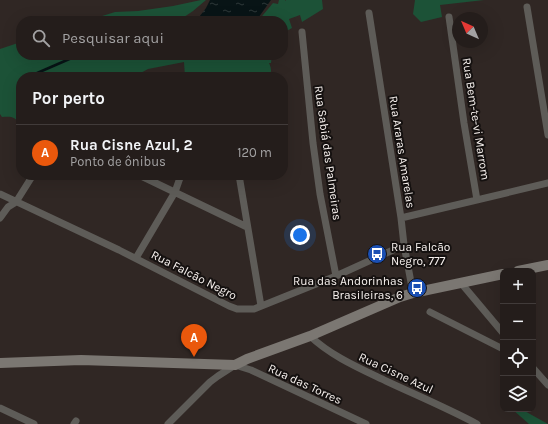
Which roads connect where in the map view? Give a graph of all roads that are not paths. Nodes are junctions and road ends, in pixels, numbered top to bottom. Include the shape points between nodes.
1 (527, 7) dead end
2 (369, 13) dead end
3 (449, 17) dead end
4 (302, 32) dead end
5 (548, 135) edge
6 (30, 180) edge
7 (150, 180) edge
8 (180, 180) edge
9 (240, 180) edge
10 (548, 183) edge
11 (175, 192) junction
12 (0, 194) edge
13 (477, 200) junction
14 (16, 202) junction
15 (0, 218) edge
16 (401, 218) junction
17 (248, 227) junction
18 (404, 245) junction
19 (136, 258) junction
20 (548, 265) edge
21 (533, 268) edge
22 (500, 275) edge
23 (336, 276) junction
24 (461, 283) junction
25 (413, 293) junction
26 (261, 306) junction
27 (430, 312) dead end
28 (500, 329) edge
29 (310, 336) junction
30 (500, 347) edge
31 (0, 363) edge
32 (235, 365) junction
33 (536, 371) edge
34 (548, 384) edge
35 (0, 408) edge
36 (34, 424) edge
37 (168, 424) edge
38 (366, 424) edge
39 (476, 424) edge

1 - 5 street
2 - 16 street, Rua Araras Amarelas
3 - 13 street, Rua Bem-te-vi Marrom
4 - 23 street, Rua Sabiá das Palmeiras via 320,194
6 - 14 street
7 - 11 street
8 - 11 street
9 - 17 street
10 - 13 street
11 - 17 street
11 - 19 street
12 - 14 street, Rua Falcão Negro
13 - 16 street
14 - 15 street via 8,207
14 - 19 street, Rua Falcão Negro
16 - 18 street, Rua Araras Amarelas
17 - 26 street
18 - 23 street, Rua Falcão Negro
18 - 25 street, Rua Araras Amarelas
19 - 26 street, Rua Falcão Negro via 229,306 245,309
20 - 21 street
22 - 24 street
23 - 26 street, Rua Falcão Negro
24 - 25 street
24 - 28 street
25 - 29 street
27 - 30 street
29 - 32 street
29 - 39 street, Rua Cisne Azul via 338,357
31 - 32 street via 81,360
32 - 37 street via 210,382
32 - 38 street, Rua das Torres
33 - 34 street
35 - 36 street

